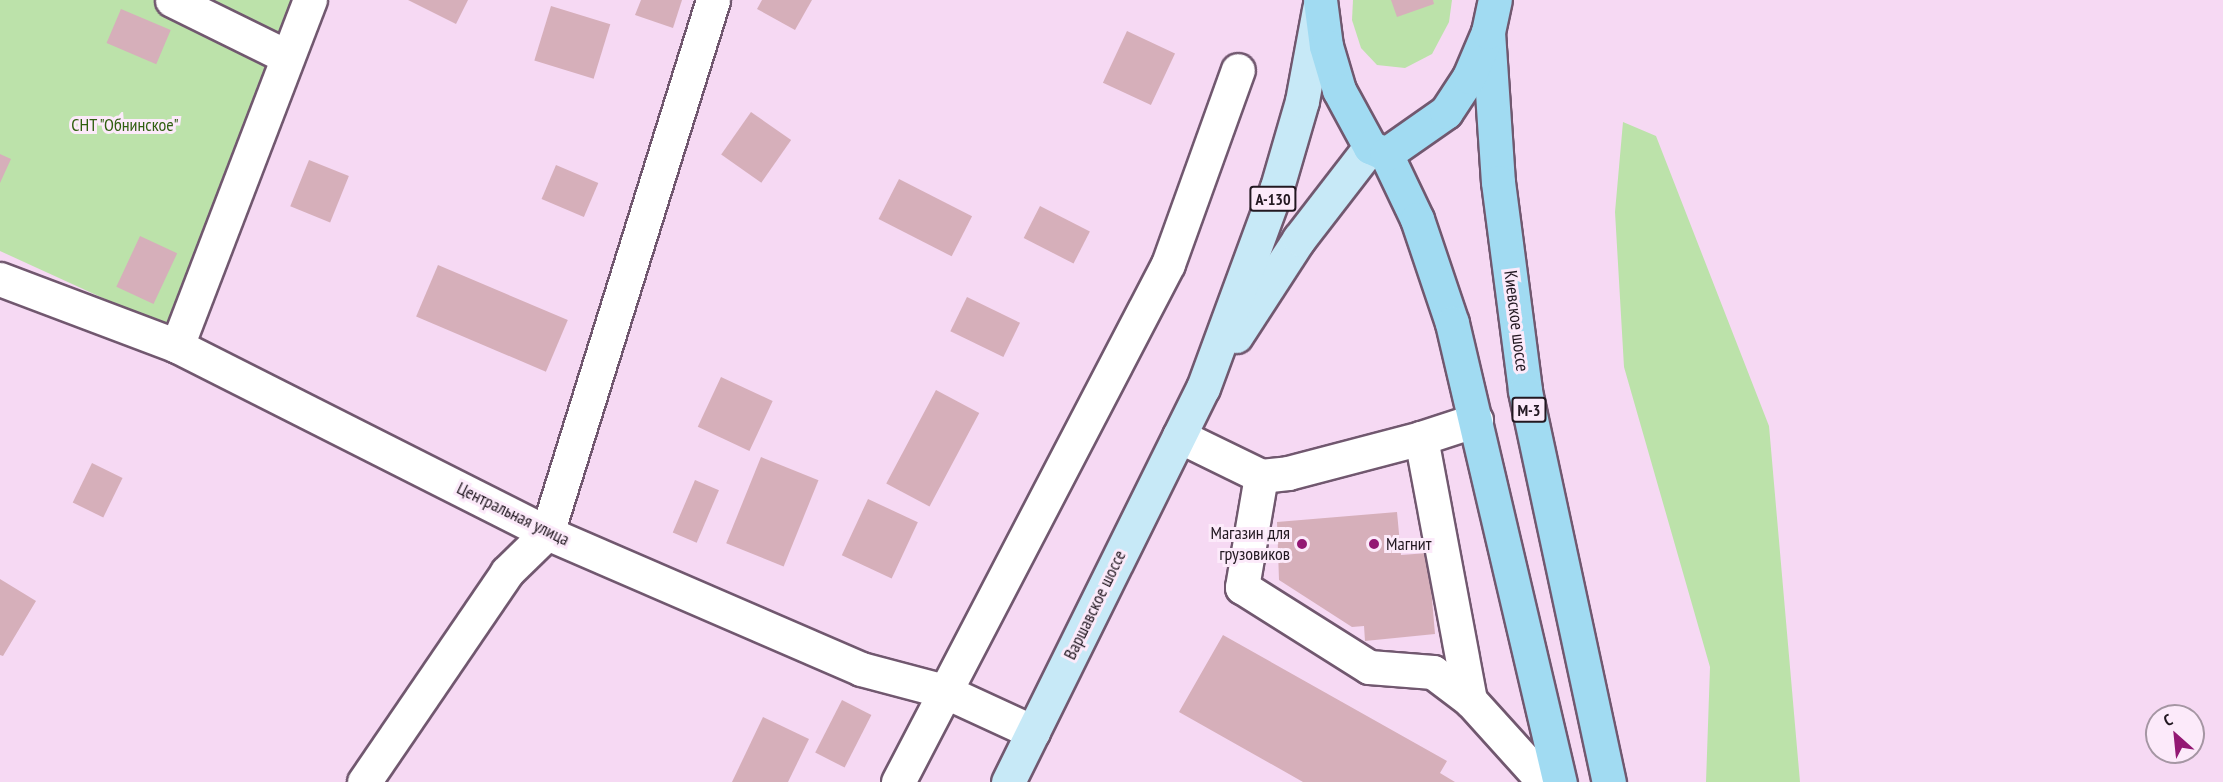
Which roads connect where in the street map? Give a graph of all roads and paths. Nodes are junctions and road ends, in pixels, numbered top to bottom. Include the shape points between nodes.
1 (172, 0) edge
2 (310, 0) edge
3 (713, 0) edge
4 (1320, 2) edge
5 (1493, 9) edge
6 (286, 56) junction
7 (1238, 70) dead end
8 (1378, 151) junction
9 (0, 279) edge
10 (177, 346) junction
11 (1203, 388) junction
12 (1476, 420) junction
13 (1181, 432) junction
14 (1421, 438) junction
15 (1261, 476) junction
16 (547, 533) junction
17 (944, 691) junction
18 (1470, 700) junction
19 (1033, 732) junction
20 (364, 782) edge
21 (898, 782) edge
22 (1008, 782) edge
23 (1544, 782) edge
24 (1560, 782) edge
25 (1609, 782) edge

1 - 6 street
2 - 6 street
3 - 16 street
4 - 8 highway via 1339,90
4 - 11 main road, А-130 via 1302,101 1277,187
5 - 8 highway, А-130 via 1469,77 1446,112
5 - 25 highway, Киевское шоссе / М-3 via 1498,182 1525,391
6 - 10 street
7 - 17 street via 1168,264
8 - 11 main road, А-130 via 1299,239
8 - 12 highway via 1435,270
9 - 10 street, Центральная улица
10 - 16 street, Центральная улица
11 - 13 main road, А-130
12 - 14 street
12 - 24 highway
13 - 15 street
13 - 19 main road, Варшавское шоссе / А-130
14 - 15 street via 1288,473
14 - 18 street
15 - 18 street via 1242,587 1370,667 1433,672
16 - 17 street, Центральная улица via 861,669
16 - 20 street via 507,572
17 - 19 street, Центральная улица
17 - 21 street
18 - 23 street
19 - 22 main road, Варшавское шоссе / А-130

